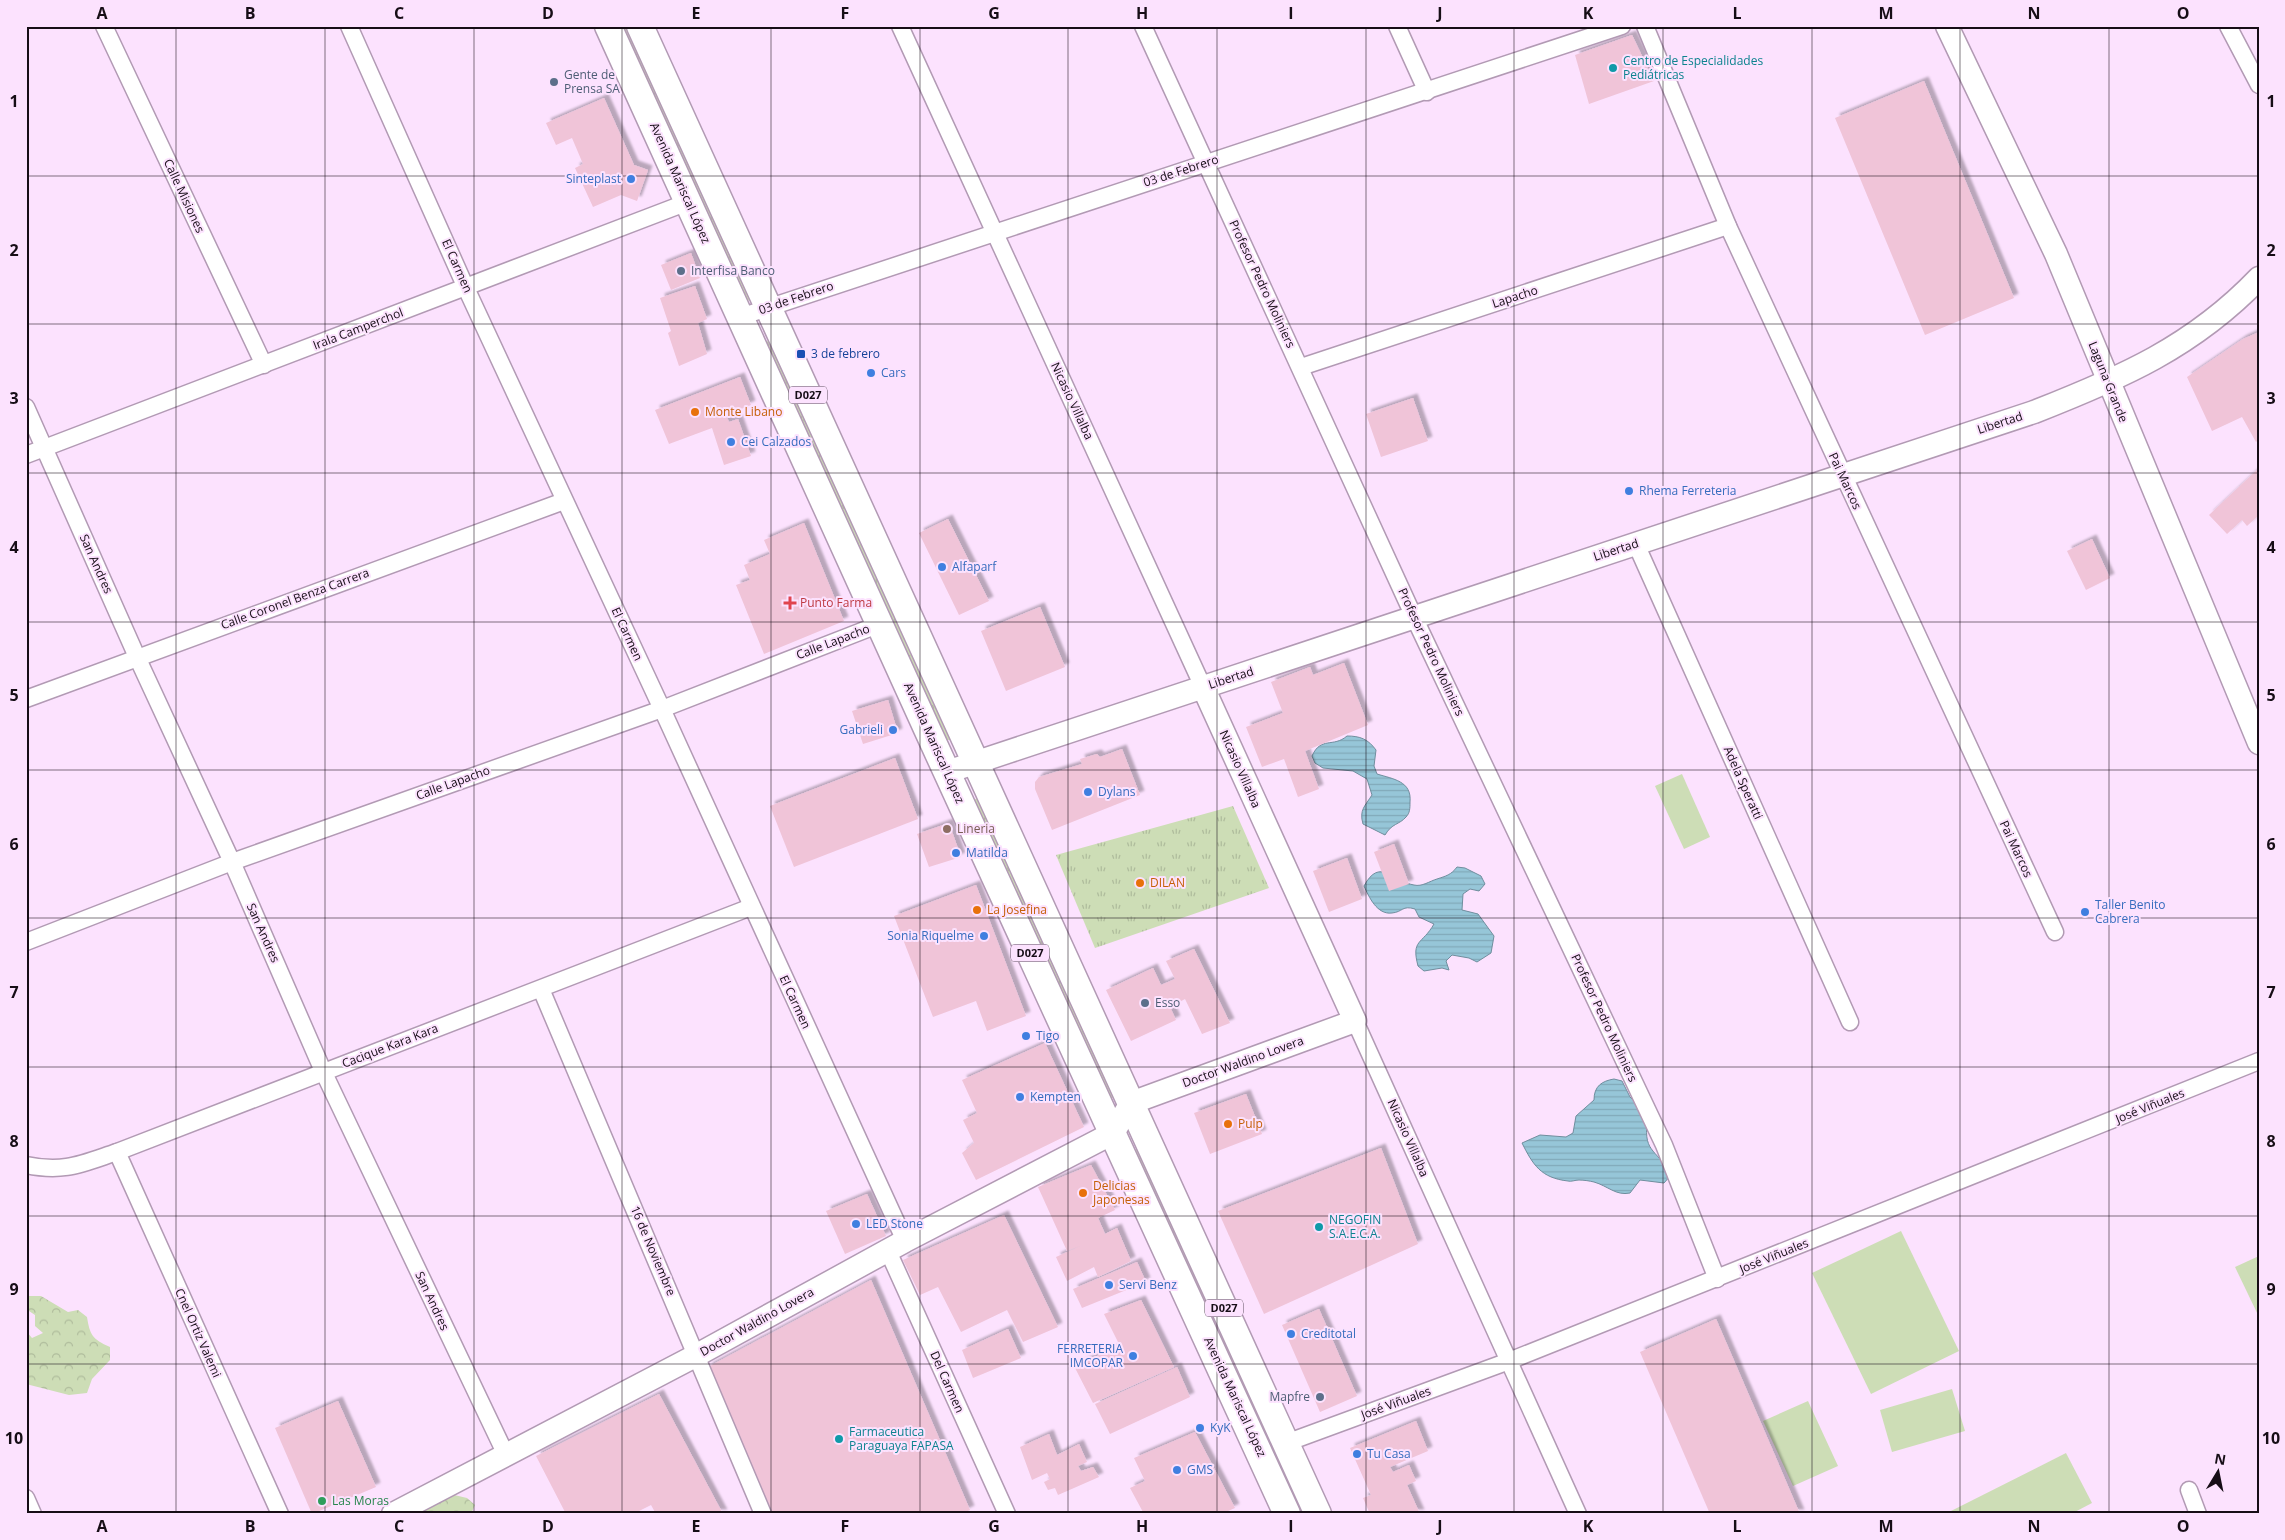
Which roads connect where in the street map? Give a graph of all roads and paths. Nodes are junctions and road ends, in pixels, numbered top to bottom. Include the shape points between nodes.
1 (104, 26) edge
2 (349, 26) edge
3 (608, 26) edge
4 (640, 26) edge
5 (900, 26) edge
6 (1143, 26) edge
7 (1397, 26) edge
8 (1622, 26) edge
9 (1645, 26) edge
10 (2228, 26) edge
11 (1949, 27) edge
12 (2259, 85) edge
13 (1427, 92) junction
14 (1206, 163) junction
15 (688, 202) junction
16 (1728, 226) junction
17 (994, 232) junction
18 (2259, 278) edge
19 (466, 288) junction
20 (768, 308) junction
21 (740, 317) junction
22 (264, 365) junction
23 (1301, 367) junction
24 (2108, 383) junction
25 (26, 407) edge
26 (44, 448) junction
27 (26, 454) edge
28 (1842, 475) junction
29 (564, 501) junction
30 (1636, 544) junction
31 (1414, 617) junction
32 (880, 624) junction
33 (137, 657) junction
34 (1203, 687) junction
35 (26, 699) edge
36 (662, 709) junction
37 (2259, 743) edge
38 (976, 763) junction
39 (947, 772) junction
40 (232, 862) junction
41 (751, 907) junction
42 (2055, 932) dead end
43 (26, 942) edge
44 (540, 989) junction
45 (1354, 1021) junction
46 (1850, 1022) dead end
47 (2259, 1061) edge
48 (323, 1071) junction
49 (1131, 1103) junction
50 (1115, 1130) junction
51 (116, 1152) junction
52 (26, 1165) edge
53 (896, 1246) junction
54 (1717, 1279) junction
55 (697, 1355) junction
56 (1509, 1361) junction
57 (1286, 1443) junction
58 (506, 1455) junction
59 (2189, 1490) dead end
60 (26, 1498) edge
61 (33, 1514) edge
62 (280, 1514) edge
63 (393, 1514) edge
64 (763, 1514) edge
65 (1007, 1514) edge
66 (1287, 1514) edge
67 (1318, 1514) edge
68 (1578, 1514) edge
69 (2198, 1514) edge

1 - 22 street, Calle Misiones
2 - 19 street, El Carmen
3 - 15 highway, Avenida Mariscal López / D027
4 - 20 highway, D027
5 - 17 street, Nicasio Villalba
6 - 14 street, Profesor Pedro Moliniers
7 - 13 street
8 - 13 street, 03 de Febrero
9 - 16 street, Pai Marcos
10 - 12 street
11 - 24 main road, Laguna Grande via 2056,254
13 - 14 street, 03 de Febrero
14 - 17 street, 03 de Febrero
14 - 23 street, Profesor Pedro Moliniers
15 - 19 street, Irala Camperchol
15 - 21 highway, Avenida Mariscal López / D027
16 - 23 street, Lapacho
16 - 28 street, Pai Marcos
17 - 20 street, 03 de Febrero
17 - 34 street, Nicasio Villalba
18 - 24 main road, Libertad via 2187,340
19 - 22 street, Irala Camperchol
19 - 29 street, El Carmen
20 - 21 street, 03 de Febrero
20 - 38 highway, D027
21 - 32 highway, Avenida Mariscal López / D027
22 - 26 street, Irala Camperchol
23 - 31 street, Profesor Pedro Moliniers
24 - 28 main road, Libertad via 2034,412
24 - 37 main road, Laguna Grande
25 - 26 street, San Andres
26 - 27 street, Irala Camperchol
26 - 33 street, San Andres
28 - 30 main road, Libertad
28 - 42 street, Pai Marcos
29 - 33 street, Calle Coronel Benza Carrera
29 - 36 street, El Carmen
30 - 31 main road, Libertad
30 - 46 street, Adela Speratti
31 - 34 main road, Libertad
31 - 54 street, Profesor Pedro Moliniers via 1664,1145
32 - 36 street, Calle Lapacho
32 - 39 highway, Avenida Mariscal López / D027
33 - 35 street, Calle Coronel Benza Carrera
33 - 40 street, San Andres
34 - 38 main road, Libertad
34 - 45 main road, Nicasio Villalba
36 - 40 street, Calle Lapacho
36 - 41 street, El Carmen
38 - 39 main road, Libertad
38 - 49 highway, D027
39 - 50 highway, Avenida Mariscal López / D027
40 - 43 street, Calle Lapacho
40 - 48 street, San Andres
41 - 44 street, Cacique Kara Kara
41 - 53 street, El Carmen
44 - 48 street, Cacique Kara Kara
44 - 55 street, 16 de Noviembre
45 - 49 main road, Doctor Waldino Lovera
45 - 56 street, Nicasio Villalba
47 - 54 street, José Viñuales
48 - 51 street, Cacique Kara Kara
48 - 58 street, San Andres
49 - 50 main road
49 - 57 highway, D027
50 - 53 main road, Doctor Waldino Lovera
50 - 66 highway, Avenida Mariscal López / D027
51 - 52 street, Cacique Kara Kara via 68,1168
51 - 62 street, Cnel Ortiz Valemi
53 - 55 main road, Doctor Waldino Lovera
53 - 65 street, Del Carmen
54 - 56 street, José Viñuales
55 - 58 main road, Doctor Waldino Lovera
55 - 64 street, 16 de Noviembre
56 - 57 street, José Viñuales
56 - 68 street, Nicasio Villalba
57 - 67 highway, D027
58 - 63 main road, Doctor Waldino Lovera
59 - 69 street
60 - 61 street

